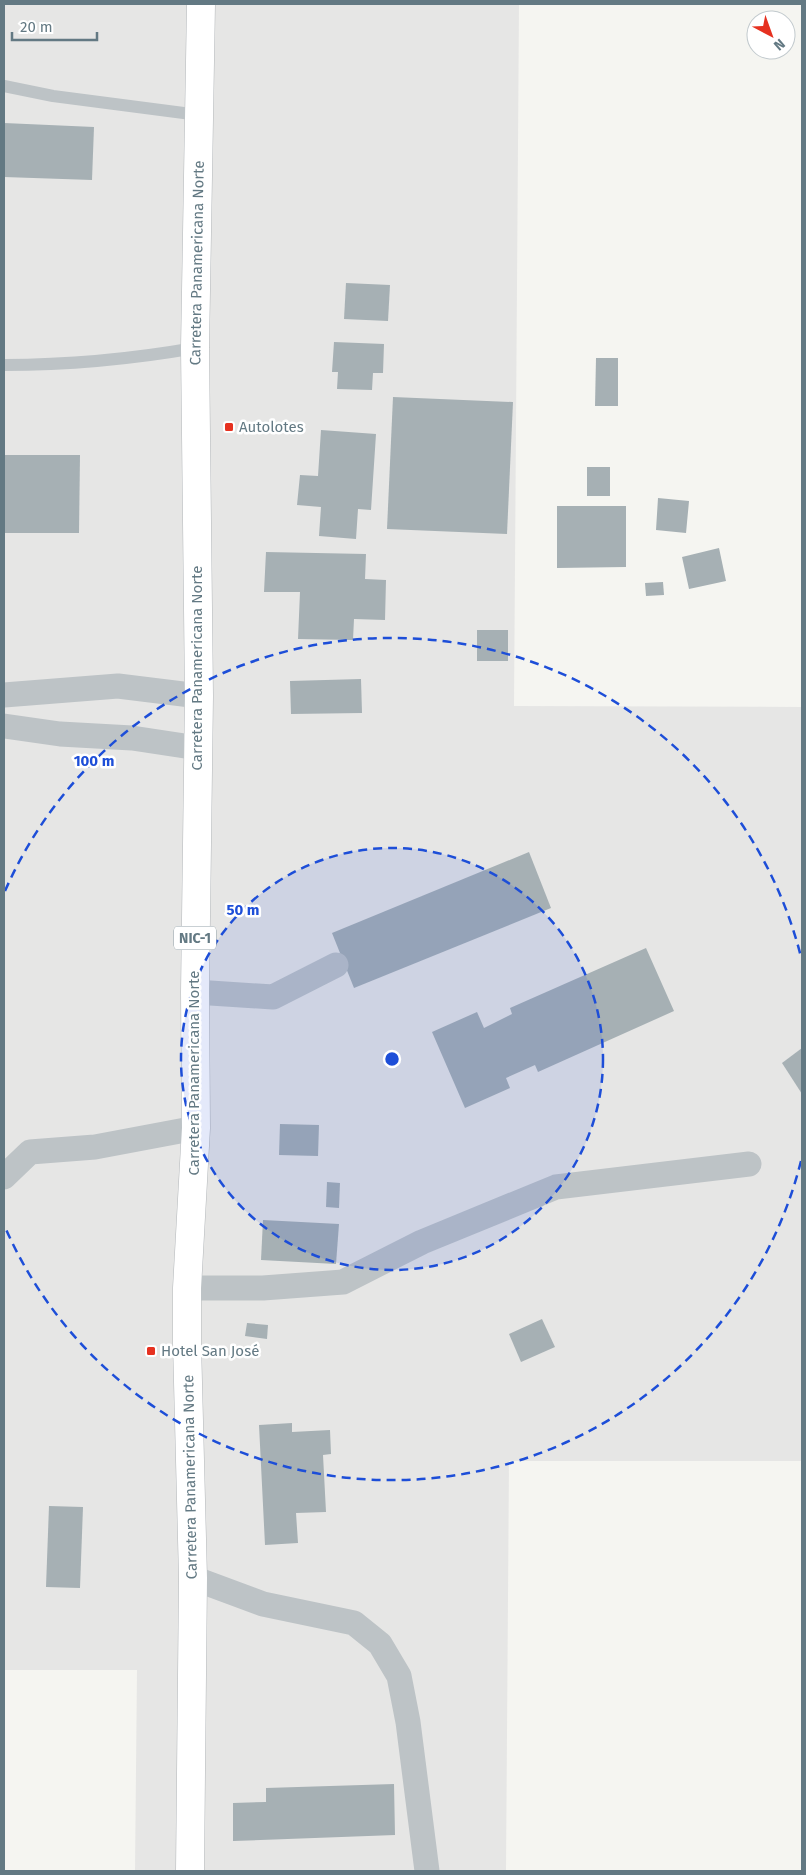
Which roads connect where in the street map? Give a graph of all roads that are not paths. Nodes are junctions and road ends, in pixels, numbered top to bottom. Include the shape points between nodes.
1 (201, 4) edge
2 (4, 86) edge
3 (199, 116) junction
4 (195, 348) junction
5 (4, 365) edge
6 (4, 695) edge
7 (199, 696) junction
8 (4, 726) edge
9 (198, 748) junction
10 (336, 965) dead end
11 (195, 992) junction
12 (196, 1128) junction
13 (750, 1164) dead end
14 (4, 1177) edge
15 (187, 1288) junction
16 (193, 1578) junction
17 (190, 1871) edge
18 (427, 1871) edge

1 - 3 highway, Carretera Panamericana Norte / NIC-1
2 - 3 lane
3 - 4 highway, Carretera Panamericana Norte / NIC-1
4 - 5 lane via 138,358
4 - 7 highway, Carretera Panamericana Norte / NIC-1
6 - 7 street via 118,686
7 - 9 highway, Carretera Panamericana Norte / NIC-1
8 - 9 street
9 - 11 highway, Carretera Panamericana Norte / NIC-1
10 - 11 street via 273,997
11 - 12 highway, Carretera Panamericana Norte / NIC-1
12 - 14 street via 95,1147 30,1152
12 - 15 highway, Carretera Panamericana Norte / NIC-1
13 - 15 street via 556,1186 422,1242 343,1282 263,1288
15 - 16 highway, Carretera Panamericana Norte / NIC-1
16 - 17 highway, Carretera Panamericana Norte / NIC-1
16 - 18 street via 263,1604 354,1624 380,1644 399,1676

